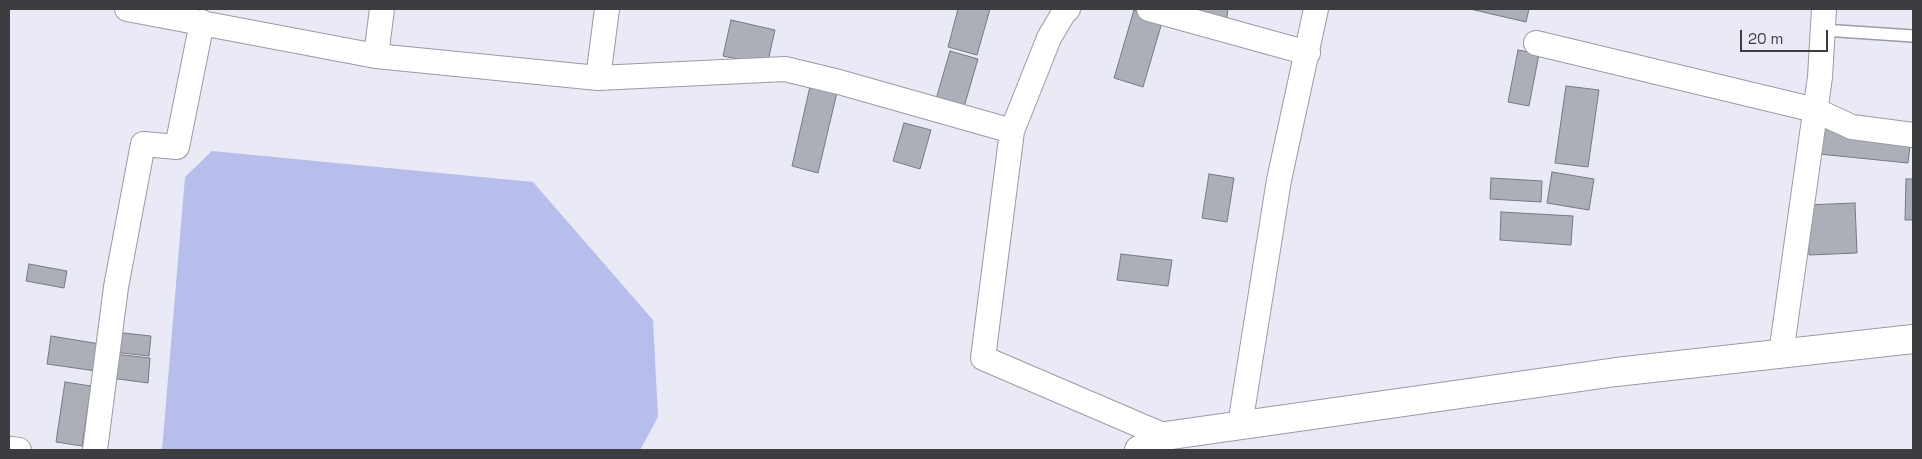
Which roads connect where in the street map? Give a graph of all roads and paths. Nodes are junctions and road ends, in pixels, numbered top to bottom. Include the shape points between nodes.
1 (126, 9) edge
2 (382, 9) edge
3 (607, 9) edge
4 (1068, 9) edge
5 (1149, 9) edge
6 (1316, 9) edge
7 (1824, 20) edge
8 (202, 22) junction
9 (1913, 36) edge
10 (1536, 43) dead end
11 (1308, 52) junction
12 (376, 56) junction
13 (598, 78) junction
14 (1815, 110) junction
15 (1012, 131) junction
16 (1913, 135) edge
17 (1913, 340) edge
18 (1781, 354) junction
19 (1240, 425) junction
20 (1165, 436) junction
21 (12, 450) edge
22 (19, 450) edge
23 (95, 450) edge
24 (1139, 450) edge

1 - 8 street
2 - 12 street
3 - 13 street
4 - 15 street via 1049,38
5 - 11 street
6 - 11 street
7 - 9 lane
7 - 14 street
8 - 12 street
8 - 23 street via 177,147 143,144 116,287
10 - 14 street
11 - 19 street via 1279,180
12 - 13 street
13 - 15 street via 785,69
14 - 16 street via 1852,127
14 - 18 street
15 - 20 street via 983,358
17 - 18 street
18 - 19 street via 1616,372
19 - 20 street
20 - 24 street
21 - 22 street

